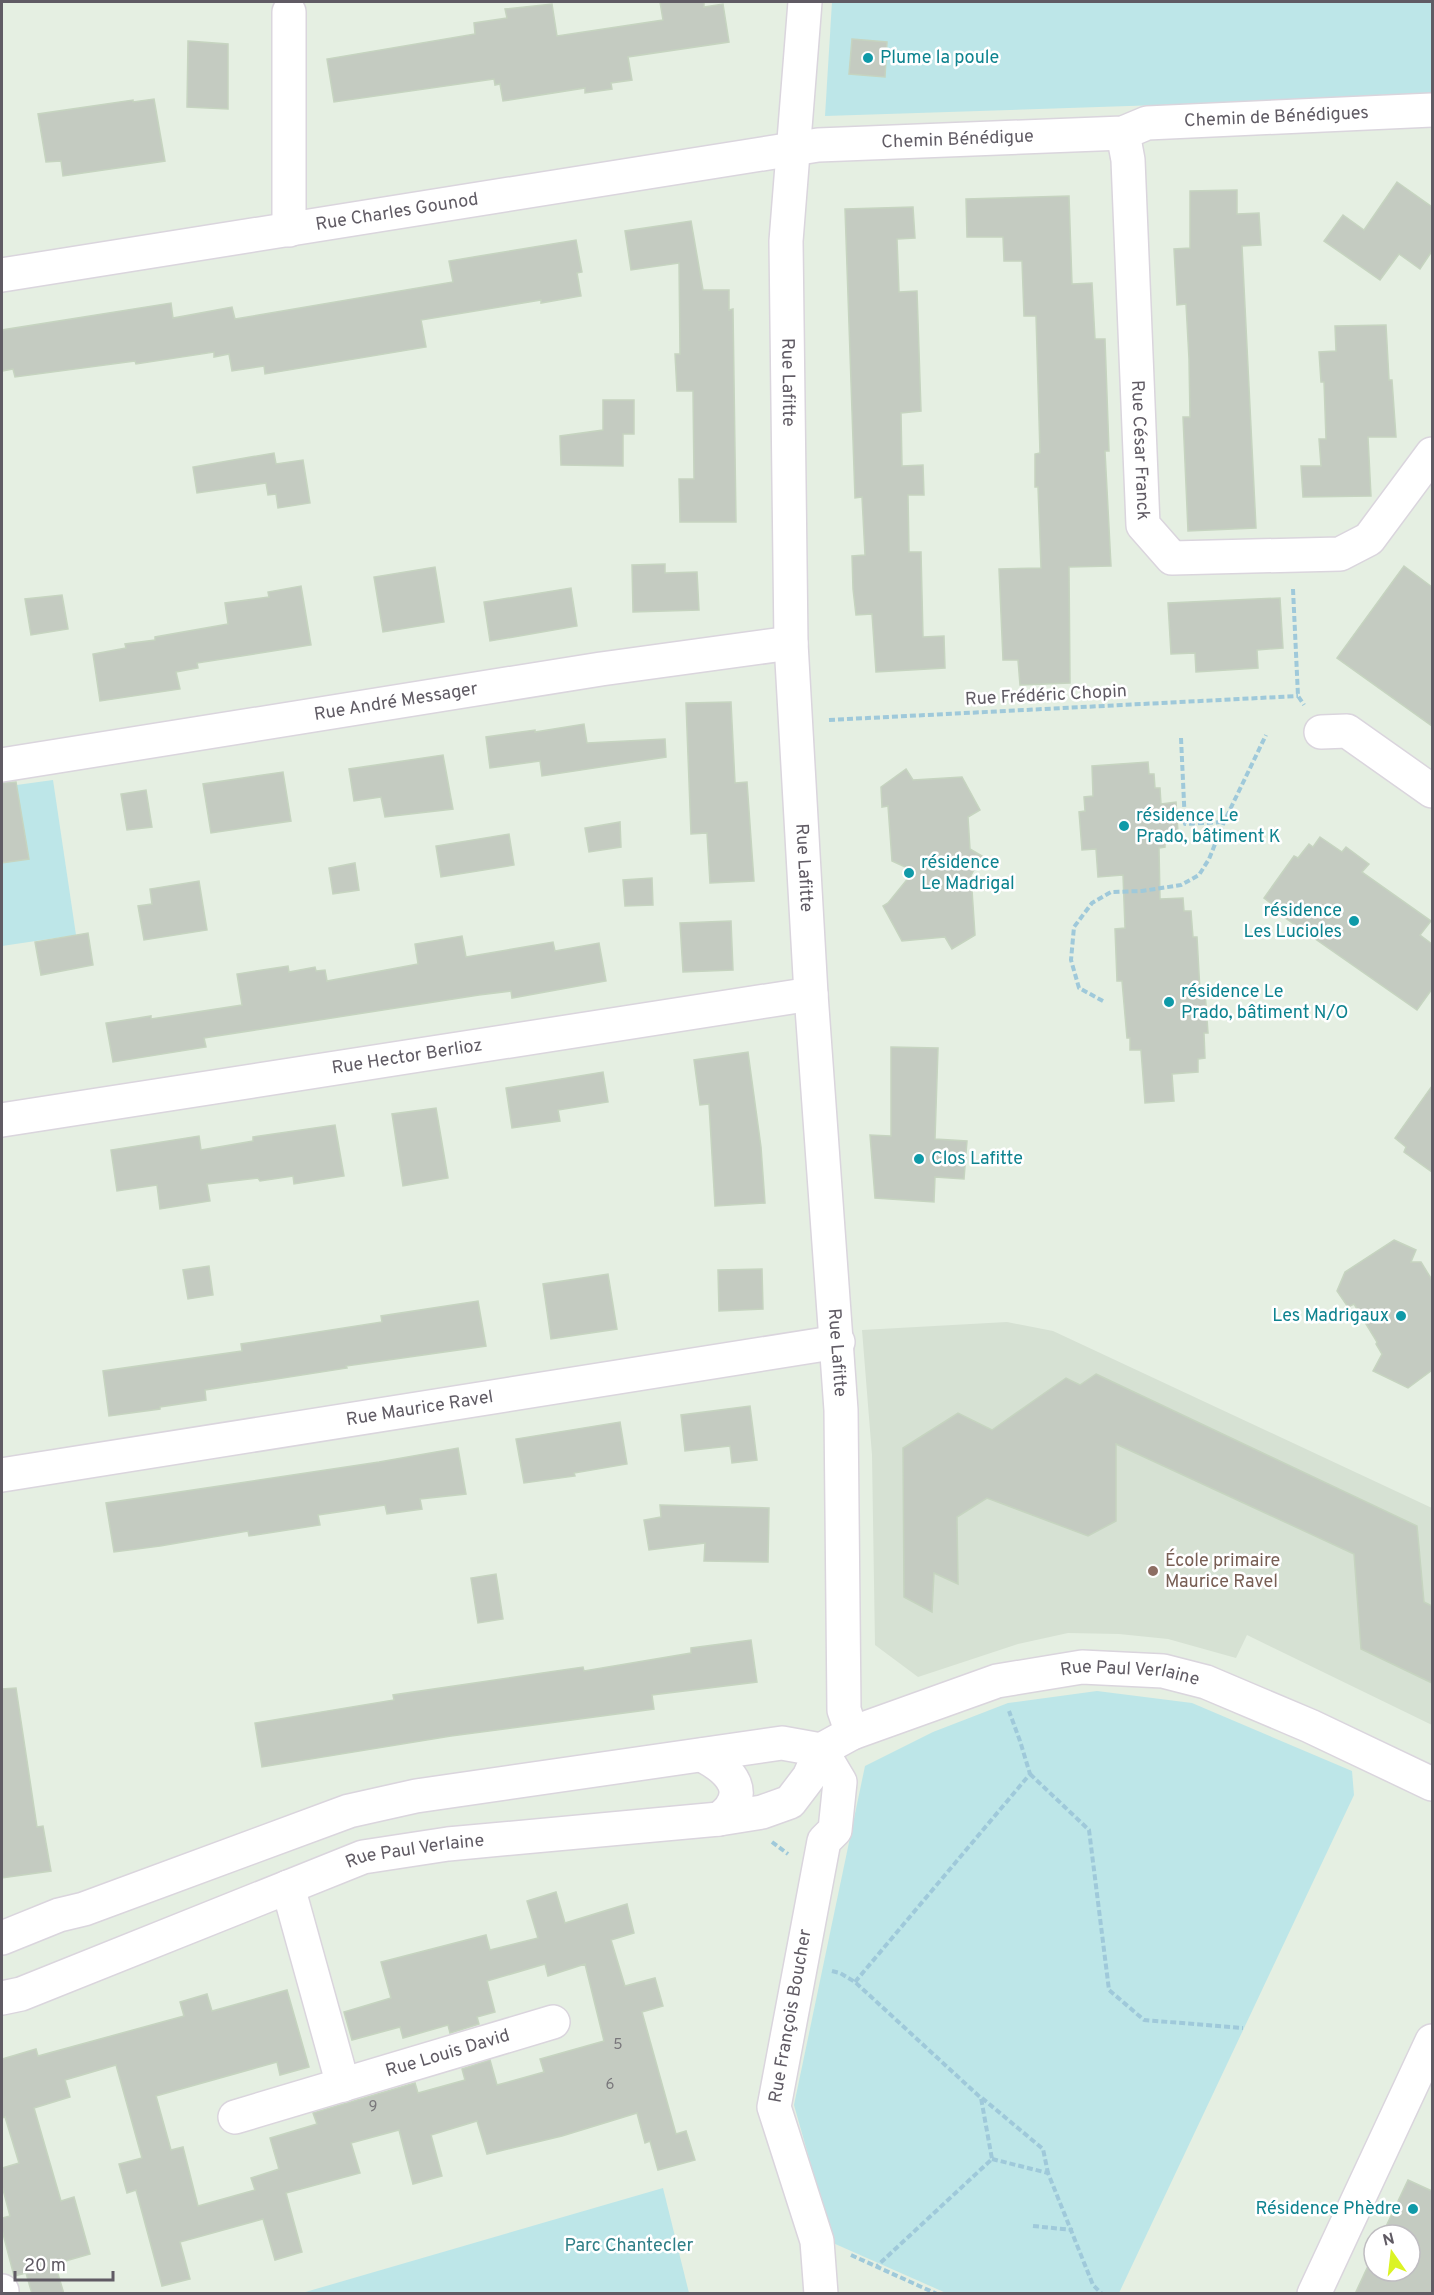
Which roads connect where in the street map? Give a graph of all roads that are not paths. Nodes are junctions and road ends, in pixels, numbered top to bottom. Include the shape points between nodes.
1 (806, 2) edge
2 (289, 12) dead end
3 (1432, 110) edge
4 (1123, 133) junction
5 (792, 149) junction
6 (289, 230) junction
7 (2, 275) edge
8 (1432, 454) edge
9 (791, 644) junction
10 (1321, 732) road end
11 (2, 765) edge
12 (1432, 791) edge
13 (811, 994) junction
14 (2, 1120) edge
15 (838, 1342) junction
16 (2, 1475) edge
17 (852, 1733) junction
18 (821, 1750) junction
19 (702, 1755) junction
20 (1432, 1784) edge
21 (790, 1802) junction
22 (719, 1819) junction
23 (824, 1841) junction
24 (288, 1887) junction
25 (2, 1938) edge
26 (2, 1998) edge
27 (553, 2022) dead end
28 (1432, 2041) edge
29 (343, 2085) junction
30 (235, 2117) dead end
31 (821, 2294) edge
32 (1314, 2294) edge

1 - 5 street, Rue Lafitte
2 - 6 street
3 - 4 street, Chemin de Bénédigues via 1147,123
4 - 5 street, Chemin Bénédigue
4 - 8 street, Rue César Franck via 1128,160 1143,525 1172,558 1340,554 1369,540
5 - 6 street, Rue Charles Gounod
5 - 9 street, Rue Lafitte via 786,241
6 - 7 street, Rue Charles Gounod
9 - 11 street, Rue André Messager via 589,671
9 - 13 street, Rue Lafitte
10 - 12 street via 1347,731
13 - 14 street, Rue Hector Berlioz
13 - 15 street, Rue Lafitte
15 - 16 street, Rue Maurice Ravel
15 - 17 street, Rue Lafitte via 843,1456 844,1710
17 - 18 street, Rue Paul Verlaine
17 - 20 street, Rue Paul Verlaine via 997,1681 1082,1667 1162,1671 1206,1682
18 - 19 street via 782,1743
18 - 21 street via 809,1777
18 - 23 street, Rue François Boucher via 840,1782 835,1830
19 - 22 street via 722,1765 734,1782 736,1797 732,1810
19 - 25 street via 416,1796 349,1811
21 - 22 street, Rue Paul Verlaine via 762,1812
21 - 23 street
22 - 24 street, Rue Paul Verlaine via 448,1844 363,1857
23 - 31 street, Rue François Boucher via 774,2107 817,2241
24 - 26 street, Rue Paul Verlaine via 21,1994
24 - 29 street
27 - 29 street, Rue Louis David
28 - 32 street
29 - 30 street, Rue Louis David

